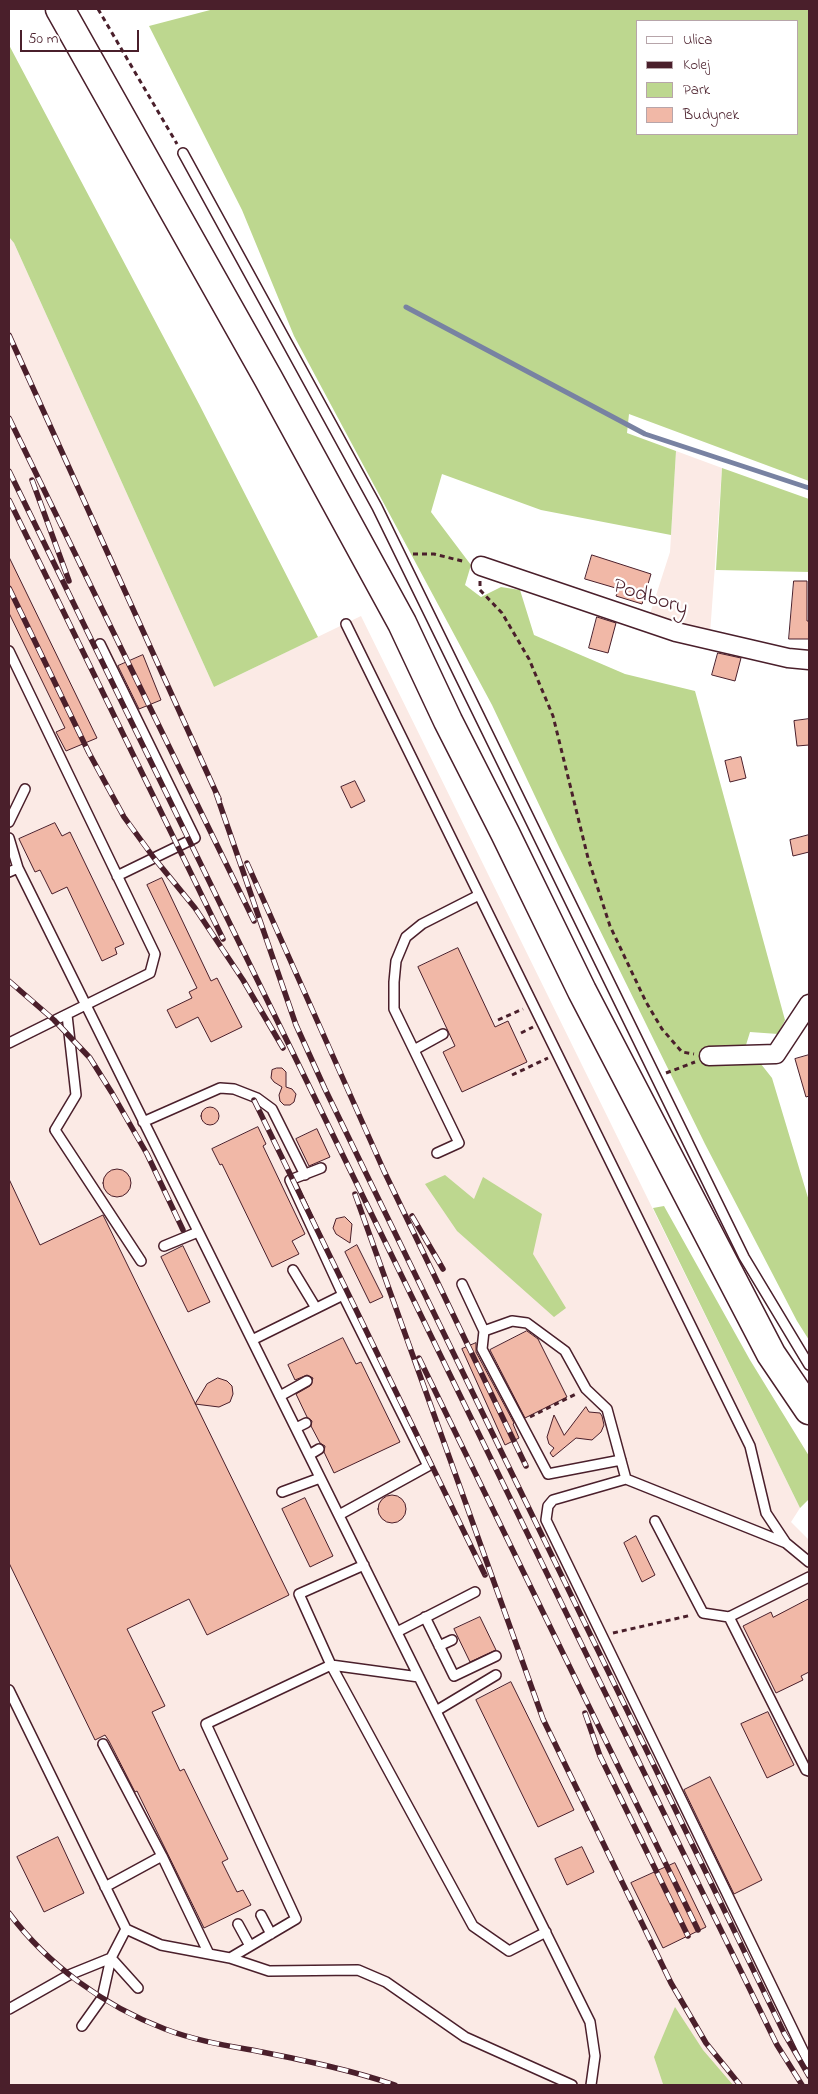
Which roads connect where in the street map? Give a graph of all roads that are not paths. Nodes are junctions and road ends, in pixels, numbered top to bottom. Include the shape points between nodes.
1 (60, 9) edge
2 (183, 154) road end
3 (481, 566) road end
4 (346, 624) dead end
5 (100, 644) dead end
6 (9, 652) edge
7 (809, 660) edge
8 (25, 789) dead end
9 (9, 822) edge
10 (9, 838) edge
11 (13, 870) edge
12 (117, 876) junction
13 (479, 895) junction
14 (809, 1004) edge
15 (86, 1006) junction
16 (67, 1015) junction
17 (443, 1034) dead end
18 (9, 1043) edge
19 (414, 1050) junction
20 (709, 1056) road end
21 (143, 1122) junction
22 (437, 1153) dead end
23 (321, 1168) dead end
24 (305, 1174) junction
25 (198, 1232) junction
26 (164, 1246) dead end
27 (140, 1261) dead end
28 (293, 1270) dead end
29 (462, 1284) dead end
30 (343, 1296) junction
31 (316, 1308) junction
32 (484, 1331) junction
33 (252, 1340) junction
34 (809, 1365) edge
35 (307, 1381) dead end
36 (280, 1396) junction
37 (809, 1410) edge
38 (306, 1423) dead end
39 (296, 1428) junction
40 (318, 1449) dead end
41 (309, 1455) junction
42 (621, 1460) junction
43 (320, 1478) junction
44 (626, 1479) junction
45 (282, 1492) dead end
46 (339, 1515) junction
47 (655, 1521) dead end
48 (786, 1543) junction
49 (809, 1562) edge
50 (364, 1565) junction
51 (809, 1577) edge
52 (475, 1592) dead end
53 (425, 1617) junction
54 (729, 1617) junction
55 (396, 1632) junction
56 (452, 1640) dead end
57 (439, 1646) junction
58 (496, 1656) dead end
59 (331, 1665) junction
60 (496, 1675) dead end
61 (419, 1677) junction
62 (9, 1690) edge
63 (436, 1711) junction
64 (103, 1744) dead end
65 (809, 1771) edge
66 (162, 1856) junction
67 (105, 1887) junction
68 (261, 1915) dead end
69 (238, 1924) dead end
70 (126, 1930) junction
71 (546, 1932) junction
72 (271, 1934) junction
73 (250, 1946) junction
74 (209, 1954) junction
75 (111, 1958) junction
76 (230, 1958) junction
77 (138, 1988) dead end
78 (9, 2009) edge
79 (82, 2026) dead end
80 (809, 2063) edge
81 (572, 2085) edge
82 (591, 2085) edge

1 - 37 main road via 351,526 402,623 582,991 771,1354
2 - 34 lane via 376,507 744,1257
3 - 7 street, Podbory via 676,632
4 - 13 lane
5 - 12 lane via 195,838
6 - 12 lane
8 - 9 lane
10 - 11 lane
11 - 15 lane
12 - 15 lane via 155,954 150,973
13 - 19 lane via 422,924 406,937 396,961 394,1009
13 - 48 lane via 750,1446 766,1513
14 - 20 street via 776,1054
15 - 16 lane
15 - 21 lane
16 - 18 lane
16 - 27 lane via 76,1095 56,1130
17 - 19 lane
19 - 22 lane via 459,1143
21 - 24 lane via 220,1088 234,1089 257,1098 272,1109
21 - 25 lane
23 - 24 lane
24 - 30 lane via 290,1180
25 - 26 lane
25 - 33 lane
28 - 31 lane
29 - 32 lane
30 - 31 lane
30 - 46 lane via 428,1466
31 - 33 lane
32 - 42 lane via 512,1321 527,1323 564,1351 586,1389 607,1409
32 - 42 lane via 482,1349 548,1474
33 - 36 lane
35 - 36 lane
36 - 39 lane
38 - 39 lane
39 - 41 lane
40 - 41 lane
41 - 43 lane
42 - 44 lane
43 - 45 lane
43 - 46 lane
44 - 48 lane
44 - 80 lane via 561,1496 548,1506 546,1520
46 - 50 lane
47 - 54 lane via 702,1613
48 - 49 lane
50 - 55 lane
50 - 59 lane via 299,1594
51 - 54 lane
52 - 53 lane
53 - 55 lane
53 - 57 lane
54 - 65 lane
55 - 61 lane
56 - 57 lane
57 - 58 lane via 454,1676
59 - 61 lane
59 - 71 lane via 473,1926 509,1951
59 - 72 lane via 206,1724 296,1919
60 - 63 lane
61 - 63 lane
62 - 67 lane
63 - 71 lane
64 - 66 lane
66 - 67 lane
66 - 74 lane
67 - 70 lane
68 - 72 lane
69 - 73 lane
70 - 74 lane via 161,1945
70 - 75 lane
71 - 82 lane via 590,2022 595,2056
72 - 73 lane
73 - 76 lane
74 - 76 lane
75 - 77 lane
75 - 78 lane via 69,1975
75 - 79 lane via 102,1998
76 - 81 lane via 268,1971 358,1970 386,1982 465,2037

